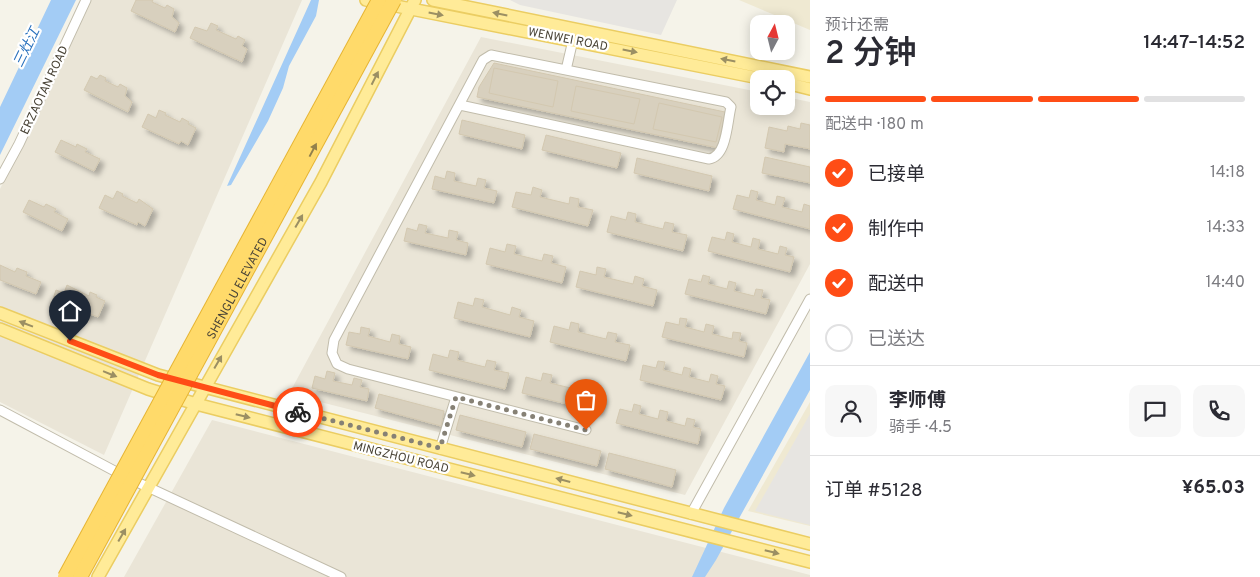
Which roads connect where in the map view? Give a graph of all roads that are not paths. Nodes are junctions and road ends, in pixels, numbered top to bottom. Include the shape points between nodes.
1 (86, 0) edge
2 (372, 0) edge
3 (394, 0) edge
4 (432, 0) edge
5 (413, 4) edge
6 (573, 40) junction
7 (566, 70) junction
8 (750, 76) edge
9 (810, 77) edge
10 (795, 86) edge
11 (810, 88) edge
12 (460, 105) junction
13 (0, 179) edge
14 (810, 299) edge
15 (0, 313) edge
16 (0, 329) edge
17 (204, 387) junction
18 (456, 397) junction
19 (196, 404) junction
20 (0, 410) edge
21 (586, 430) dead end
22 (440, 448) junction
23 (124, 476) junction
24 (149, 487) junction
25 (691, 514) junction
26 (810, 544) edge
27 (810, 562) edge
28 (66, 577) edge
29 (80, 577) edge
30 (98, 577) edge
31 (341, 577) edge

1 - 13 street, ERZAOTAN ROAD
2 - 5 main road, WENWEI ROAD
2 - 23 main road via 168,398
2 - 28 highway, SHENGLU ELEVATED, bridge
29 -> 3 highway, SHENGLU ELEVATED, bridge
9 -> 4 main road, WENWEI ROAD
5 -> 6 main road, WENWEI ROAD
17 -> 5 main road via 321,182
6 - 7 street
6 -> 8 main road, WENWEI ROAD
7 - 12 street via 491,55 483,60
7 - 12 street via 726,102 730,107 721,152 716,158 709,159
10 - 11 main road
12 - 18 street via 334,340 332,353 337,364 348,369
14 - 25 street
17 -> 15 main road, MINGZHOU ROAD via 158,375
16 -> 19 main road, MINGZHOU ROAD via 148,389
17 - 19 main road
17 - 22 main road, MINGZHOU ROAD
18 - 21 street
18 - 22 street
19 - 24 main road
19 -> 27 main road, MINGZHOU ROAD
20 - 23 street
25 -> 22 main road, MINGZHOU ROAD
23 - 24 street
23 - 28 main road
30 -> 24 main road
24 - 31 street
25 - 26 main road, MINGZHOU ROAD

